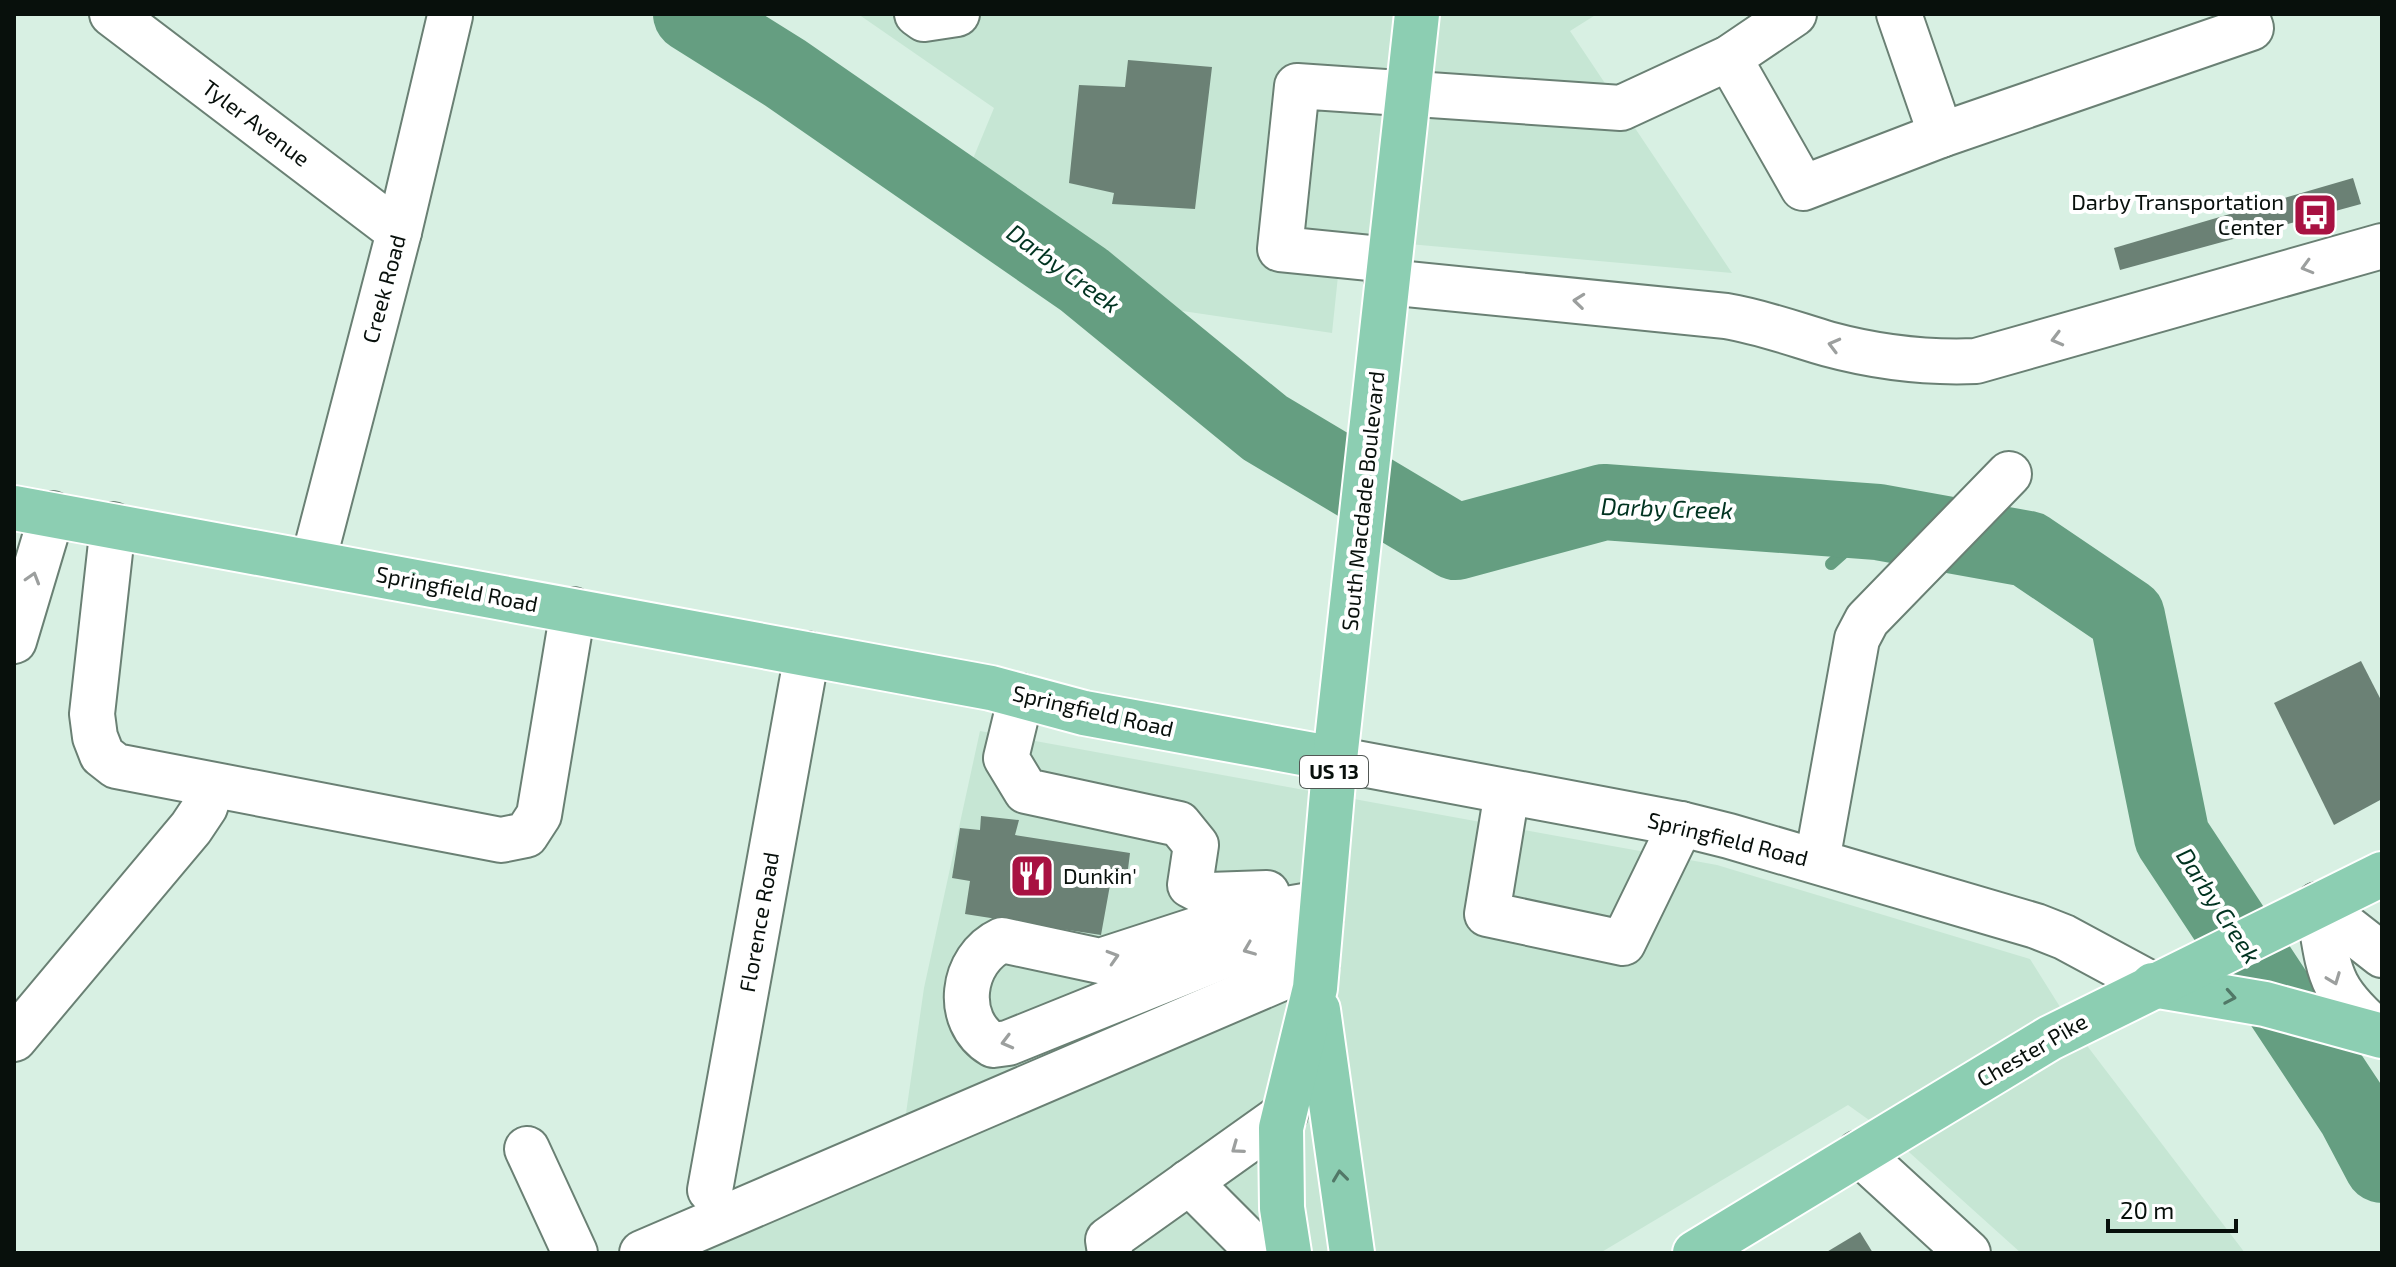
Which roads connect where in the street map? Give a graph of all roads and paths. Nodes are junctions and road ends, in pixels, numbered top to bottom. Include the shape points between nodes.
1 (112, 14) edge
2 (917, 14) edge
3 (957, 14) edge
4 (1417, 14) edge
5 (1794, 14) edge
6 (1899, 14) edge
7 (2246, 14) edge
8 (450, 16) edge
9 (1729, 58) junction
10 (1407, 94) junction
11 (1941, 135) junction
12 (399, 232) junction
13 (2382, 246) edge
14 (1389, 271) junction
15 (2009, 474) dead end
16 (33, 511) edge
17 (113, 525) junction
18 (313, 562) junction
19 (573, 610) junction
20 (14, 641) edge
21 (807, 654) junction
22 (1021, 696) junction
23 (1335, 759) junction
24 (212, 787) junction
25 (1507, 792) junction
26 (1681, 824) junction
27 (1817, 861) junction
28 (2382, 874) edge
29 (1322, 904) junction
30 (2318, 905) junction
31 (2382, 955) edge
32 (1316, 975) junction
33 (2153, 985) junction
34 (2382, 1036) edge
35 (14, 1039) edge
36 (1285, 1114) junction
37 (527, 1149) dead end
38 (1859, 1153) junction
39 (1280, 1168) junction
40 (1189, 1182) junction
41 (710, 1190) dead end
42 (575, 1253) edge
43 (642, 1253) edge
44 (1110, 1253) edge
45 (1260, 1253) edge
46 (1268, 1253) edge
47 (1289, 1253) edge
48 (1352, 1253) edge
49 (1695, 1253) edge
50 (1968, 1253) edge

1 - 12 street, Tyler Avenue
2 - 3 street via 924,19
4 - 10 main road, South Macdade Boulevard / US 13
5 - 9 street
6 - 11 street
7 - 11 street via 2251,28
8 - 12 street, Creek Road
9 - 10 street via 1621,108
9 - 11 street via 1803,188
10 - 14 main road, South Macdade Boulevard / US 13
10 - 14 street via 1297,86 1295,101 1280,249
12 - 18 street, Creek Road
13 -> 14 street via 1989,357 1943,362 1852,350 1726,316
14 - 23 main road, South Macdade Boulevard / US 13
15 - 27 street via 1867,620 1850,661
16 - 17 main road, Springfield Road
20 -> 16 street
17 - 18 main road, Springfield Road
17 - 24 street via 92,714 95,737 102,755 116,766
18 - 19 main road, Springfield Road
19 - 21 main road, Springfield Road
19 - 24 street via 539,815 526,835 501,840
21 - 22 main road, Springfield Road
21 - 41 street, Florence Road
22 - 23 main road, Springfield Road via 1084,713
22 - 29 street via 1006,758 1026,791 1179,824 1196,845 1190,885 1209,895
23 - 25 street, Springfield Road
23 - 29 main road, South Macdade Boulevard / US 13
24 - 35 street via 191,828
25 - 26 street, Springfield Road
25 - 26 street via 1487,914 1623,943
26 - 27 street, Springfield Road
27 - 33 street, Springfield Road via 2036,926
28 - 30 main road, Chester Pike
29 -> 29 street via 1008,1043 993,1045 970,1023 964,998 975,965 988,946 1002,940 1100,961 1229,919
29 - 32 main road, South Macdade Boulevard / US 13
30 - 31 street
30 - 33 main road, Chester Pike
30 -> 34 street via 2332,981
32 - 36 main road, South Macdade Boulevard / US 13
32 - 43 street
48 -> 32 main road, South Macdade Boulevard / US 13
33 -> 34 main road via 2229,997
33 - 38 main road, Chester Pike via 2050,1038
36 - 39 main road, South Macdade Boulevard / US 13
36 -> 40 street
37 - 42 street
38 - 49 main road, Chester Pike
38 - 50 street
39 - 46 main road
39 - 47 main road, South Macdade Boulevard / US 13
40 - 44 street via 1108,1240
40 - 45 street

